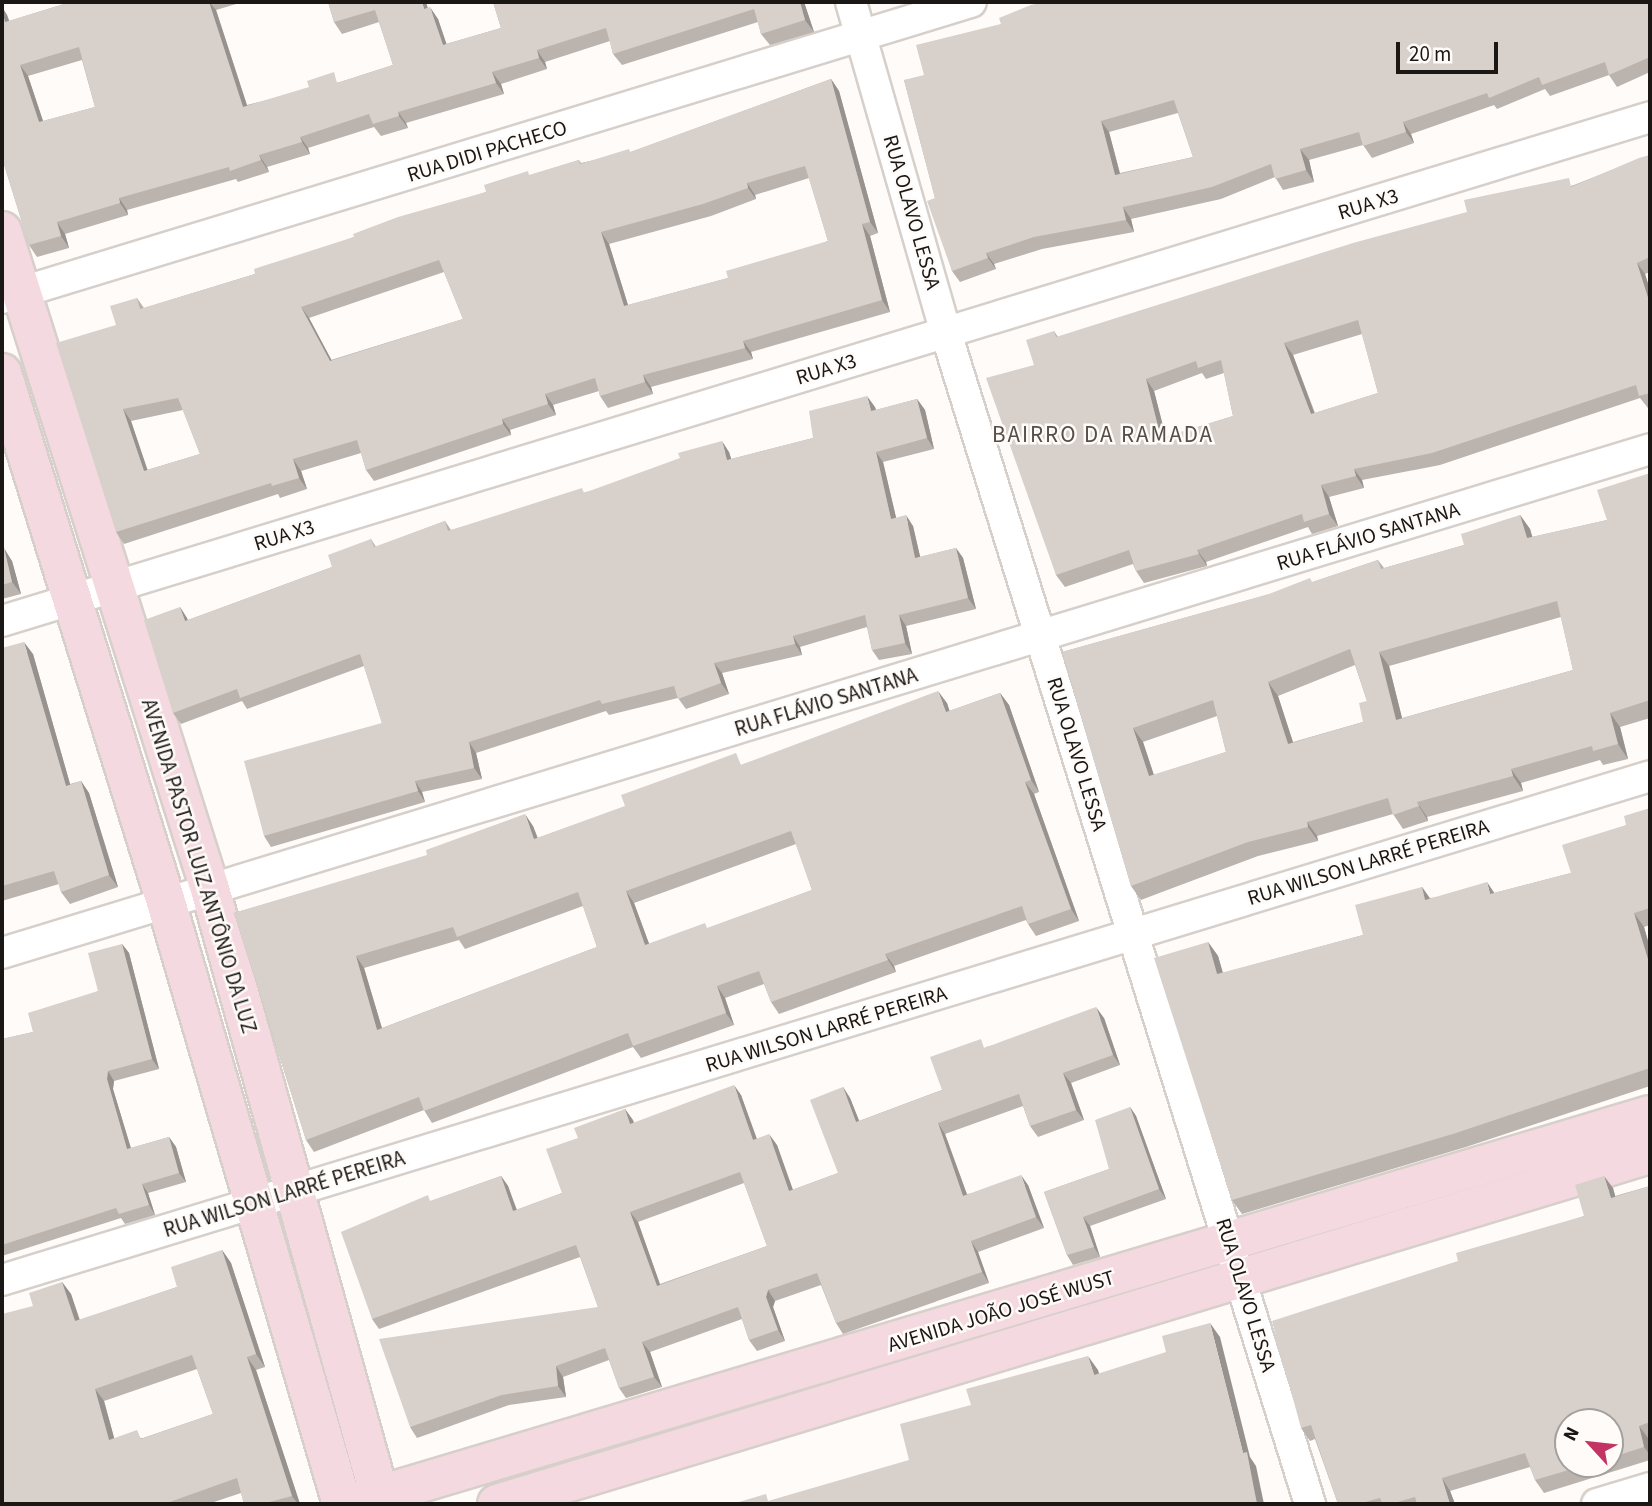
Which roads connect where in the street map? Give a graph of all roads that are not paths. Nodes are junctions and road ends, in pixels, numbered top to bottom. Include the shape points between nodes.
1 (851, 2) edge
2 (971, 2) edge
3 (862, 36) junction
4 (1650, 117) edge
5 (2, 231) edge
6 (11, 296) edge
7 (946, 332) junction
8 (2, 373) edge
9 (1650, 449) edge
10 (113, 588) junction
11 (72, 600) junction
12 (2, 621) edge
13 (1041, 637) junction
14 (1650, 776) edge
15 (210, 889) junction
16 (166, 902) junction
17 (1133, 935) junction
18 (2, 953) edge
19 (1650, 1115) edge
20 (1650, 1154) edge
21 (293, 1192) junction
22 (252, 1202) junction
23 (1229, 1243) junction
24 (1241, 1279) junction
25 (2, 1280) edge
26 (1650, 1488) edge
27 (370, 1502) edge
28 (342, 1504) edge
29 (497, 1504) edge
30 (1310, 1504) edge
31 (1597, 1504) edge

1 - 3 street, RUA OLAVO LESSA
2 - 3 street, RUA DIDI PACHECO
3 - 6 street, RUA DIDI PACHECO
3 - 7 street, RUA OLAVO LESSA
4 - 7 street, RUA X3
5 - 6 street, AVENIDA PASTOR LUIZ ANTÔNIO DA LUZ
6 - 10 street, AVENIDA PASTOR LUIZ ANTÔNIO DA LUZ
7 - 10 street, RUA X3
7 - 13 street, RUA OLAVO LESSA
8 - 11 street, AVENIDA PASTOR LUIZ ANTÔNIO DA LUZ
9 - 13 street, RUA FLÁVIO SANTANA
10 - 11 street, RUA X3
10 - 15 street, AVENIDA PASTOR LUIZ ANTÔNIO DA LUZ
11 - 12 street, RUA X3
11 - 16 street, AVENIDA PASTOR LUIZ ANTÔNIO DA LUZ
13 - 15 street, RUA FLÁVIO SANTANA
13 - 17 street, RUA OLAVO LESSA
14 - 17 street, RUA WILSON LARRÉ PEREIRA
15 - 16 street, RUA FLÁVIO SANTANA
15 - 21 street, AVENIDA PASTOR LUIZ ANTÔNIO DA LUZ
16 - 18 street, RUA FLÁVIO SANTANA
16 - 22 street, AVENIDA PASTOR LUIZ ANTÔNIO DA LUZ
17 - 21 street, RUA WILSON LARRÉ PEREIRA
17 - 23 street, RUA OLAVO LESSA
19 - 23 street, AVENIDA JOÃO JOSÉ WUST
20 - 24 street, AVENIDA JOÃO JOSÉ WUST
21 - 22 street, RUA WILSON LARRÉ PEREIRA
21 - 27 street, AVENIDA PASTOR LUIZ ANTÔNIO DA LUZ
22 - 25 street, RUA WILSON LARRÉ PEREIRA
22 - 28 street, AVENIDA PASTOR LUIZ ANTÔNIO DA LUZ
23 - 24 street, RUA OLAVO LESSA
23 - 27 street, AVENIDA JOÃO JOSÉ WUST
24 - 29 street, AVENIDA JOÃO JOSÉ WUST
24 - 30 street, RUA OLAVO LESSA
26 - 31 street

